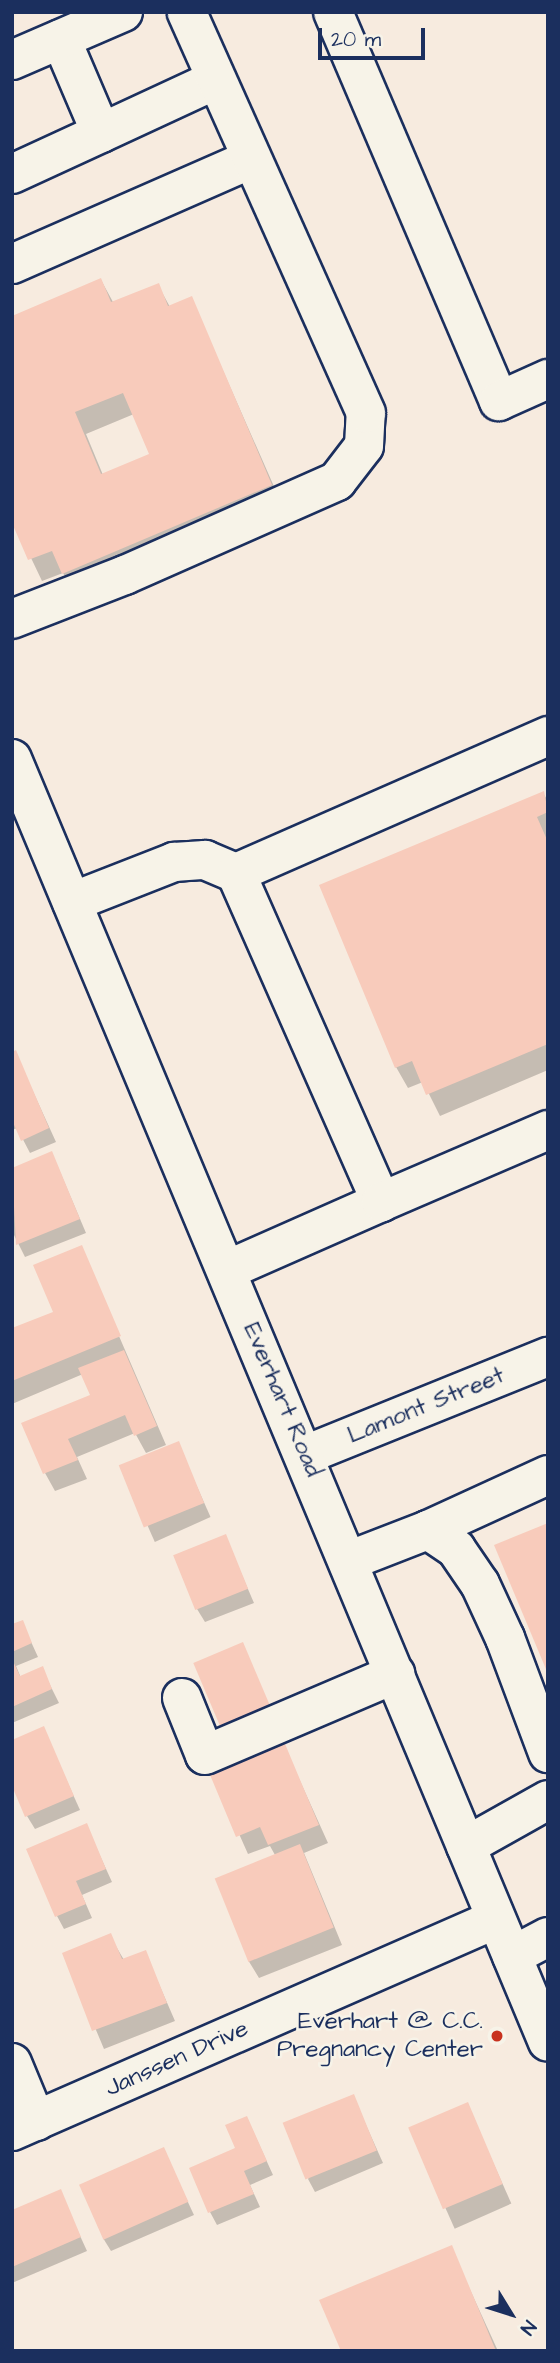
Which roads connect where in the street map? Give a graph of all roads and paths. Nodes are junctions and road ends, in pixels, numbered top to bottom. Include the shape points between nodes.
1 (123, 12) edge
2 (187, 12) edge
3 (334, 13) edge
4 (61, 39) junction
5 (12, 60) edge
6 (215, 80) junction
7 (102, 133) junction
8 (251, 159) junction
9 (12, 174) edge
10 (12, 264) edge
11 (548, 379) edge
12 (12, 619) edge
13 (548, 736) edge
14 (12, 759) edge
15 (236, 873) junction
16 (72, 902) junction
17 (548, 1130) edge
18 (381, 1202) junction
19 (227, 1270) junction
20 (548, 1357) edge
21 (305, 1455) junction
22 (548, 1475) edge
23 (428, 1530) junction
24 (348, 1561) junction
25 (395, 1674) junction
26 (182, 1698) dead end
27 (548, 1753) edge
28 (548, 1800) edge
29 (466, 1846) junction
30 (496, 1919) junction
31 (548, 1937) edge
32 (512, 1956) junction
33 (547, 2039) edge
34 (12, 2063) edge
35 (24, 2126) edge

1 - 4 main road
2 - 6 main road
3 - 11 main road via 499,401
4 - 5 main road
4 - 7 main road
6 - 7 main road
6 - 8 main road
7 - 9 main road
8 - 10 main road
8 - 12 main road via 366,413 364,446 337,481 125,575
13 - 15 main road
14 - 16 main road, Everhart Road
15 - 16 main road via 205,860 174,862
15 - 18 main road
16 - 19 main road, Everhart Road
17 - 18 main road
18 - 19 main road
19 - 21 main road, Everhart Road
20 - 21 main road, Lamont Street
21 - 24 main road, Everhart Road
22 - 23 main road
23 - 24 main road
23 - 27 main road via 456,1549 480,1584
24 - 25 main road, Everhart Road
25 - 26 main road via 205,1755
25 - 29 main road, Everhart Road
28 - 29 main road
29 - 30 main road, Everhart Road
30 - 32 main road, Everhart Road
30 - 35 main road, Janssen Drive
31 - 32 main road
32 - 33 main road, Everhart Road
34 - 35 main road

